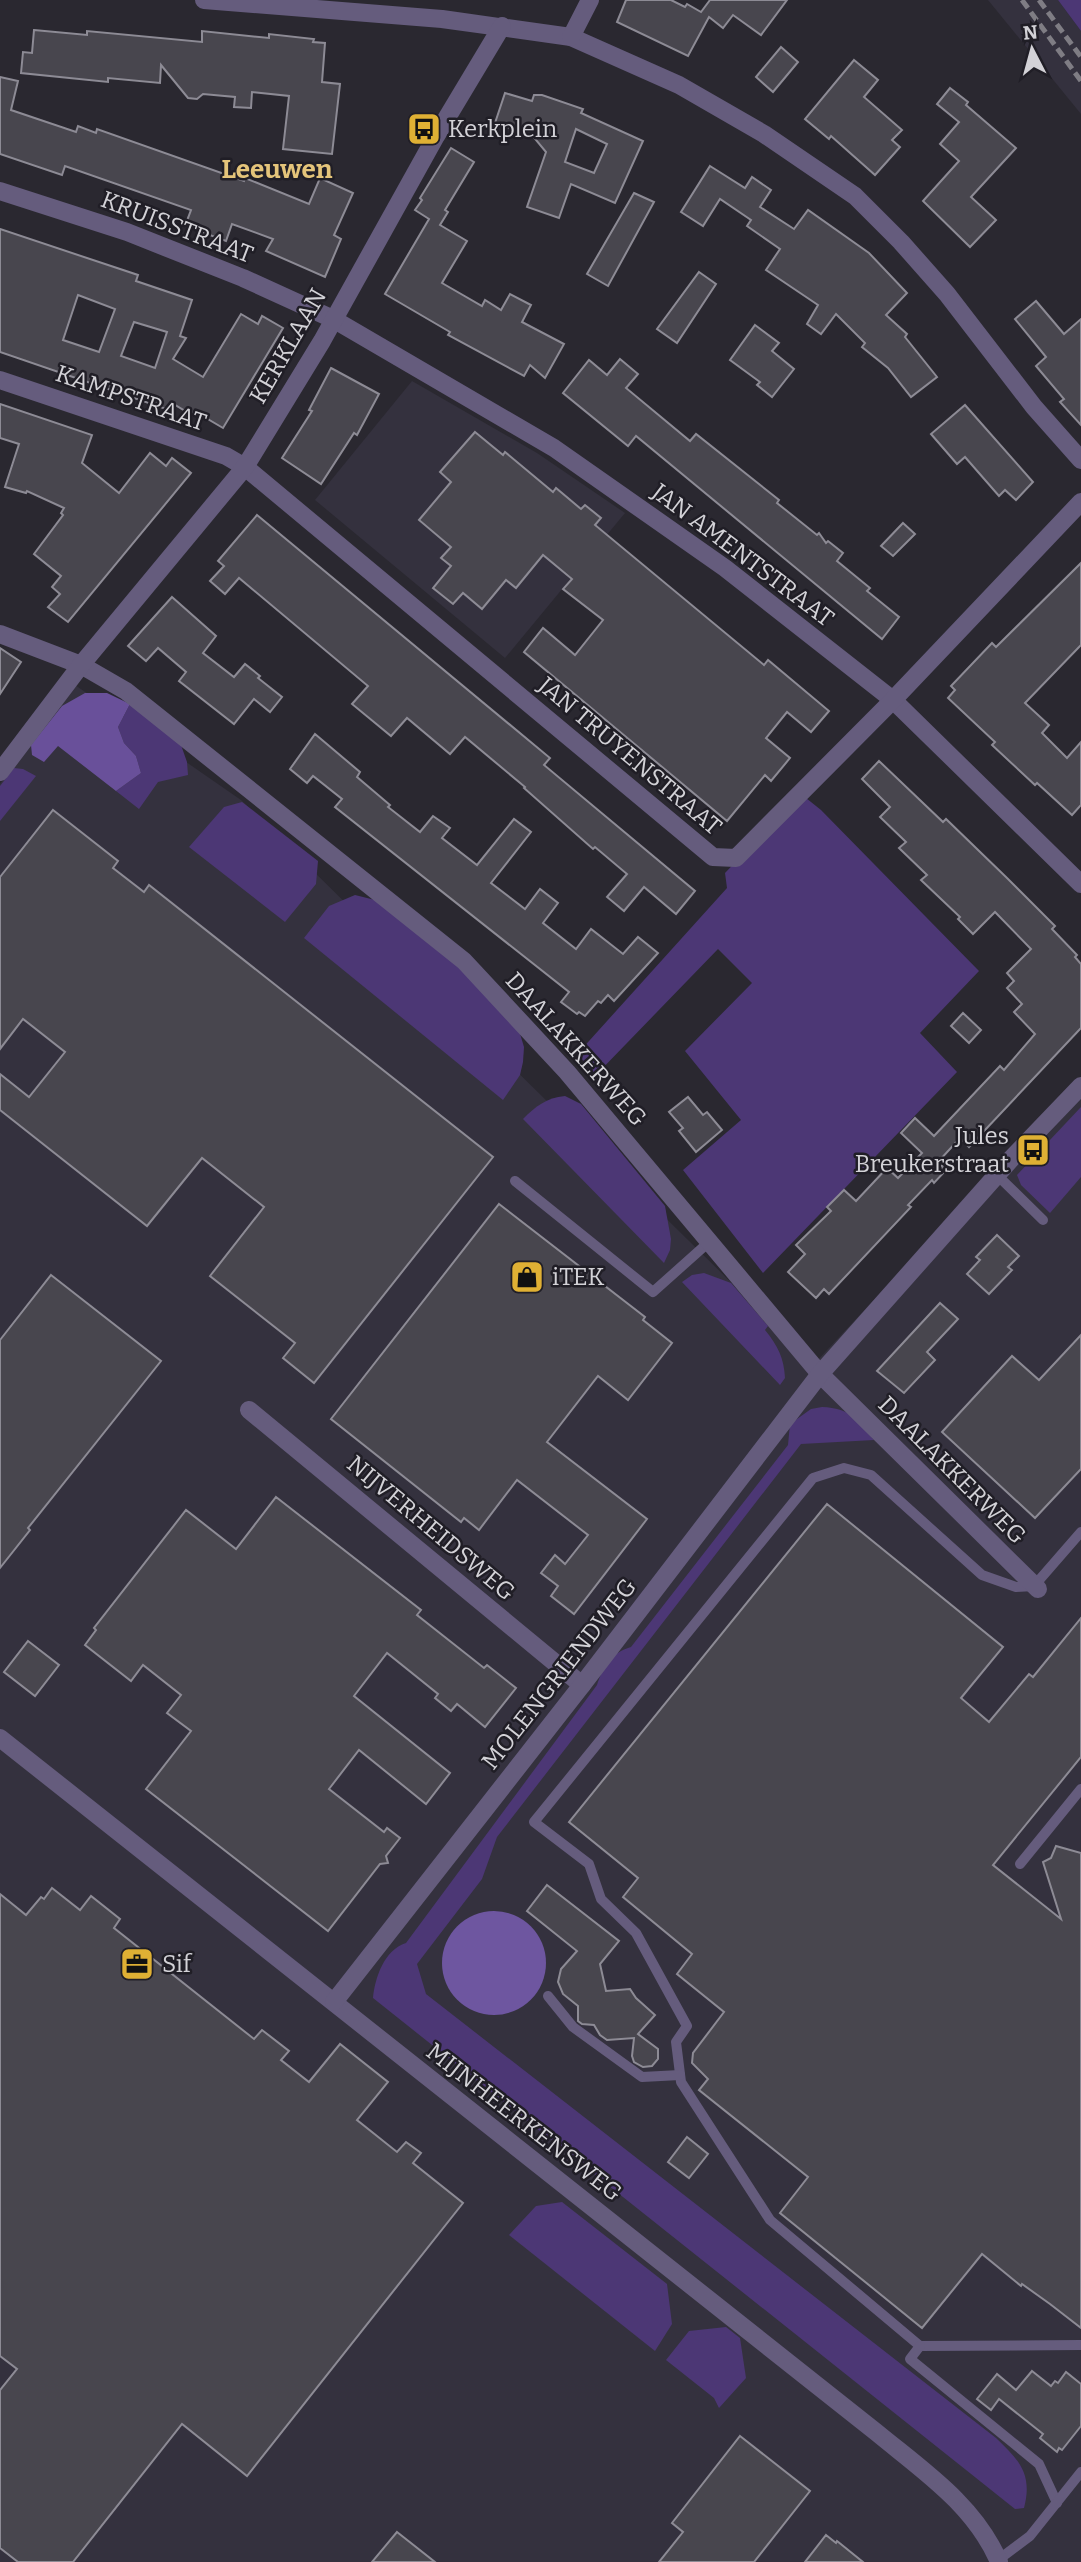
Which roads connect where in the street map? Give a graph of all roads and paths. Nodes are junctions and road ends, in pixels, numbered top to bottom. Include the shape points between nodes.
1 (204, 0) edge
2 (590, 0) edge
3 (502, 26) junction
4 (570, 37) junction
5 (0, 191) edge
6 (333, 319) junction
7 (0, 380) edge
8 (1081, 460) edge
9 (245, 467) junction
10 (1081, 502) edge
11 (0, 634) edge
12 (81, 666) junction
13 (893, 700) junction
14 (0, 772) edge
15 (1081, 884) edge
16 (1081, 1086) edge
17 (997, 1175) junction
18 (515, 1181) dead end
19 (1043, 1220) dead end
20 (709, 1242) junction
21 (820, 1374) junction
22 (249, 1409) dead end
23 (1081, 1532) edge
24 (1036, 1588) junction
25 (582, 1685) junction
26 (0, 1738) edge
27 (1081, 1789) edge
28 (1020, 1864) dead end
29 (548, 1996) dead end
30 (334, 2002) junction
31 (680, 2076) junction
32 (1081, 2345) edge
33 (920, 2346) junction
34 (1081, 2472) edge
35 (1057, 2503) junction
36 (999, 2561) edge

1 - 3 street
2 - 4 street
3 - 4 street
3 - 6 street, KERKLAAN
4 - 8 street via 679,86 764,134 855,196 947,294
5 - 6 street, KRUISSTRAAT via 184,253
6 - 9 street, KERKLAAN
6 - 13 street, JAN AMENTSTRAAT via 554,447 724,568
7 - 9 street, KAMPSTRAAT via 226,456
9 - 12 street, KERKLAAN
9 - 13 street, JAN TRUYENSTRAAT via 713,857 736,858
10 - 13 street, JAN TRUYENSTRAAT
11 - 12 street, DAALAKKERWEG
12 - 14 street, KERKLAAN
12 - 20 street, DAALAKKERWEG via 126,691 464,961 567,1072
13 - 15 street, JAN AMENTSTRAAT
16 - 17 street, MOLENGRIENDWEG
17 - 19 lane
17 - 21 street, MOLENGRIENDWEG
18 - 20 lane via 653,1292
20 - 21 street, DAALAKKERWEG
21 - 24 street, DAALAKKERWEG
21 - 25 street, MOLENGRIENDWEG
22 - 25 street, NIJVERHEIDSWEG
23 - 24 lane
24 - 31 lane via 1016,1587 982,1575 871,1475 844,1468 813,1478 534,1822 589,1864 601,1899 636,1933 687,2026 676,2042
25 - 30 street, MOLENGRIENDWEG
26 - 30 street, MIJNHEERKENSWEG
27 - 28 lane
29 - 31 lane via 573,2027 642,2077
30 - 36 street, MIJNHEERKENSWEG via 953,2495 985,2533
31 - 33 lane via 770,2220
32 - 33 lane
33 - 35 lane via 910,2359 1039,2464
34 - 35 lane
35 - 36 lane via 1030,2536

